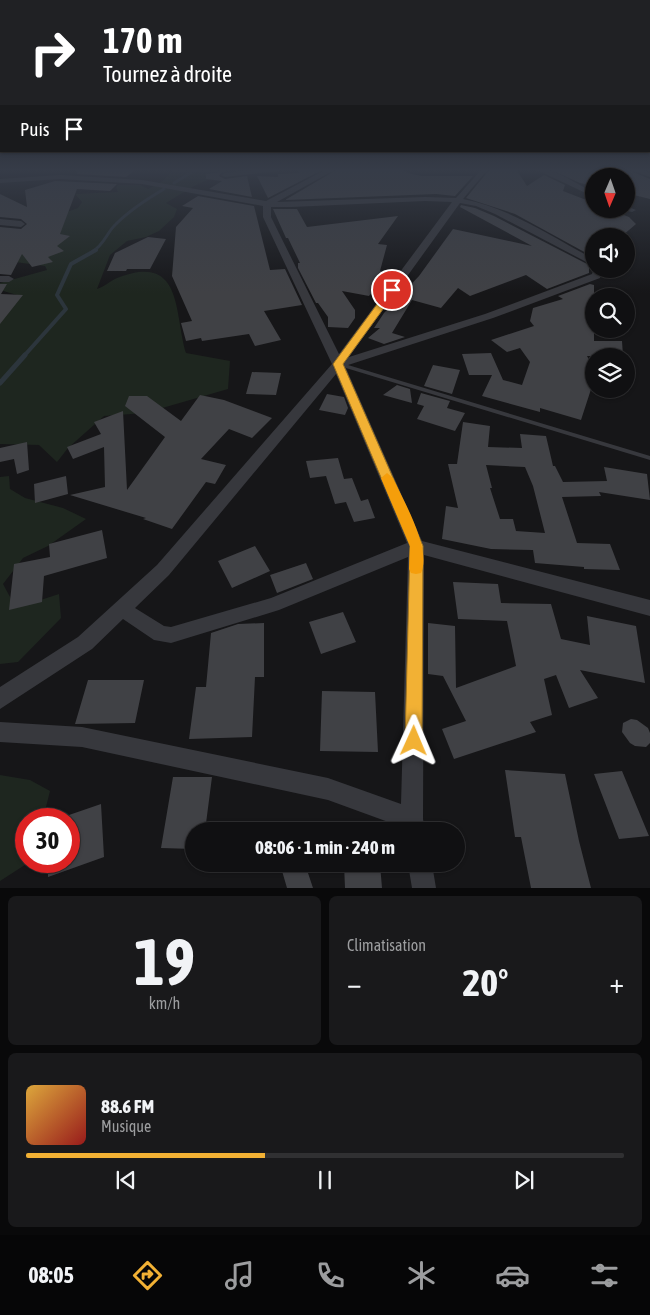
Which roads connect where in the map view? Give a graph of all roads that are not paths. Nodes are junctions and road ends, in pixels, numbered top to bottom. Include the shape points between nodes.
1 (267, 210) edge
2 (450, 210) edge
3 (494, 210) edge
4 (0, 222) edge
5 (21, 224) dead end
6 (585, 258) edge
7 (592, 278) edge
8 (338, 364) junction
9 (650, 458) edge
10 (416, 546) junction
11 (650, 608) edge
12 (122, 609) junction
13 (0, 698) edge
14 (0, 732) edge
15 (406, 822) edge
16 (413, 822) edge
17 (421, 872) edge
18 (424, 888) edge

1 - 8 street via 267,217
2 - 8 street
3 - 6 street
4 - 5 street
7 - 8 street via 498,313
8 - 9 lane
8 - 10 street
8 - 12 street via 163,570
10 - 11 street
10 - 12 street via 273,605 171,635 160,634
10 - 16 street
12 - 13 street via 85,643
14 - 15 street via 82,737 318,787
17 - 18 street

